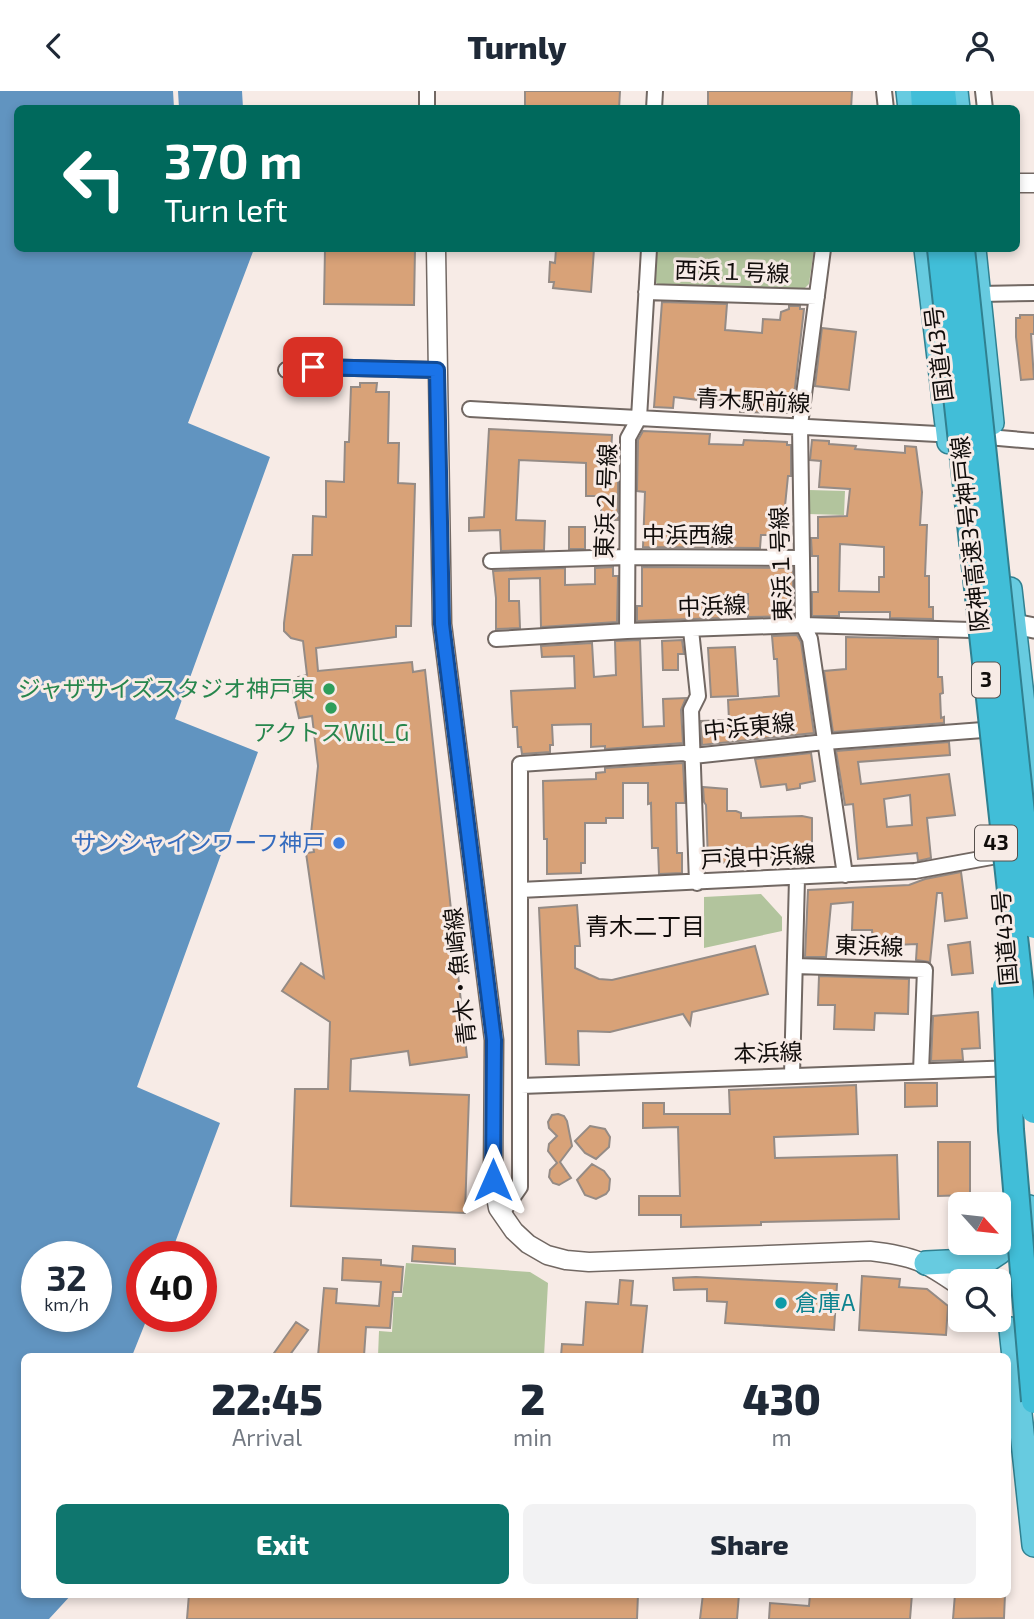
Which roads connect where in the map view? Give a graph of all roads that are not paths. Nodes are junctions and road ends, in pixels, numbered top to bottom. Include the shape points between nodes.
1 (436, 252) edge
2 (649, 252) edge
3 (823, 252) edge
4 (926, 252) edge
5 (940, 252) edge
6 (961, 252) edge
7 (974, 252) edge
8 (646, 292) junction
9 (1034, 293) edge
10 (980, 294) junction
11 (817, 297) junction
12 (286, 370) dead end
13 (437, 370) junction
14 (470, 409) dead end
15 (639, 418) junction
16 (800, 425) junction
17 (948, 434) junction
18 (994, 437) junction
19 (1034, 441) edge
20 (628, 557) junction
21 (801, 558) junction
22 (491, 561) dead end
23 (803, 625) junction
24 (1024, 626) edge
25 (691, 630) junction
26 (971, 630) junction
27 (627, 631) junction
28 (496, 639) dead end
29 (983, 730) junction
30 (825, 742) junction
31 (693, 756) junction
32 (1034, 802) edge
33 (1001, 850) junction
34 (845, 875) junction
35 (797, 878) junction
36 (697, 883) junction
37 (520, 890) junction
38 (1034, 926) edge
39 (795, 966) junction
40 (1016, 1068) junction
41 (921, 1071) junction
42 (792, 1075) junction
43 (521, 1086) junction
44 (1027, 1117) edge
45 (502, 1213) junction
46 (1034, 1253) edge
47 (926, 1262) junction
48 (948, 1278) edge
49 (1011, 1327) edge
50 (1006, 1332) edge
51 (1034, 1339) edge
52 (1009, 1353) edge
53 (1011, 1370) edge
54 (1034, 1401) edge
55 (1034, 1545) edge

1 - 13 street, 青木・魚崎線
2 - 8 street, 東浜２号線
3 - 11 street, 東浜１号線
4 - 17 highway, 国道43号 / 43
5 - 33 highway, 阪神高速3号神戸線 / 3, bridge
6 - 38 highway, 阪神高速3号神戸線 / 3, bridge
7 - 10 highway, 国道43号 / 43
8 - 11 street, 西浜１号線
8 - 15 street, 東浜２号線
9 - 10 street
10 - 18 highway, 国道43号 / 43
11 - 16 street, 東浜１号線
12 - 13 street
13 - 45 street, 青木・魚崎線 via 442,624 494,1040 493,1180
14 - 15 street, 青木駅前線
15 - 16 street, 青木駅前線
15 - 20 street, 東浜２号線 via 628,438
16 - 17 street, 青木駅前線
16 - 21 street, 東浜１号線
17 - 18 street, 青木駅前線
17 - 26 highway, 国道43号 / 43
18 - 19 street, 青木駅前線
18 - 24 highway, 国道43号 / 43
20 - 21 street, 中浜西線
20 - 22 street, 中浜西線
20 - 27 street, 東浜２号線
21 - 23 street, 東浜１号線
23 - 25 street, 中浜線
23 - 26 street, 中浜線
23 - 30 street, 東浜１号線 via 810,639
24 - 32 highway, 国道43号 / 43
25 - 27 street, 中浜線
25 - 31 street via 698,696 691,710
26 - 29 highway, 国道43号 / 43
27 - 28 street, 中浜線
29 - 30 street, 中浜東線
29 - 33 highway, 国道43号 / 43
30 - 31 street, 中浜東線
30 - 34 street, 東浜１号線
31 - 36 street
31 - 37 street, 中浜東線 via 520,764
33 - 34 street, 戸浪中浜線 via 915,871
33 - 40 highway, 国道43号 / 43
33 - 44 highway, 阪神高速3号神戸線 / 3, bridge
33 - 54 highway, bridge via 1012,1130
34 - 35 street, 戸浪中浜線
35 - 36 street, 戸浪中浜線
35 - 39 street
36 - 37 street, 戸浪中浜線
37 - 43 street
39 - 41 street, 東浜線 via 925,970
39 - 42 street
40 - 41 street, 本浜線
40 - 44 highway, 国道43号 / 43
41 - 42 street, 本浜線
42 - 43 street, 本浜線
43 - 45 street via 520,1187
44 - 46 highway, 国道43号 / 43
44 - 47 highway via 1012,1218 1000,1252 988,1260
45 - 47 street, 青木・魚崎線 via 528,1244 566,1260 870,1251
47 - 48 street, 青木・魚崎線
49 - 51 street
50 - 52 highway
53 - 55 highway

